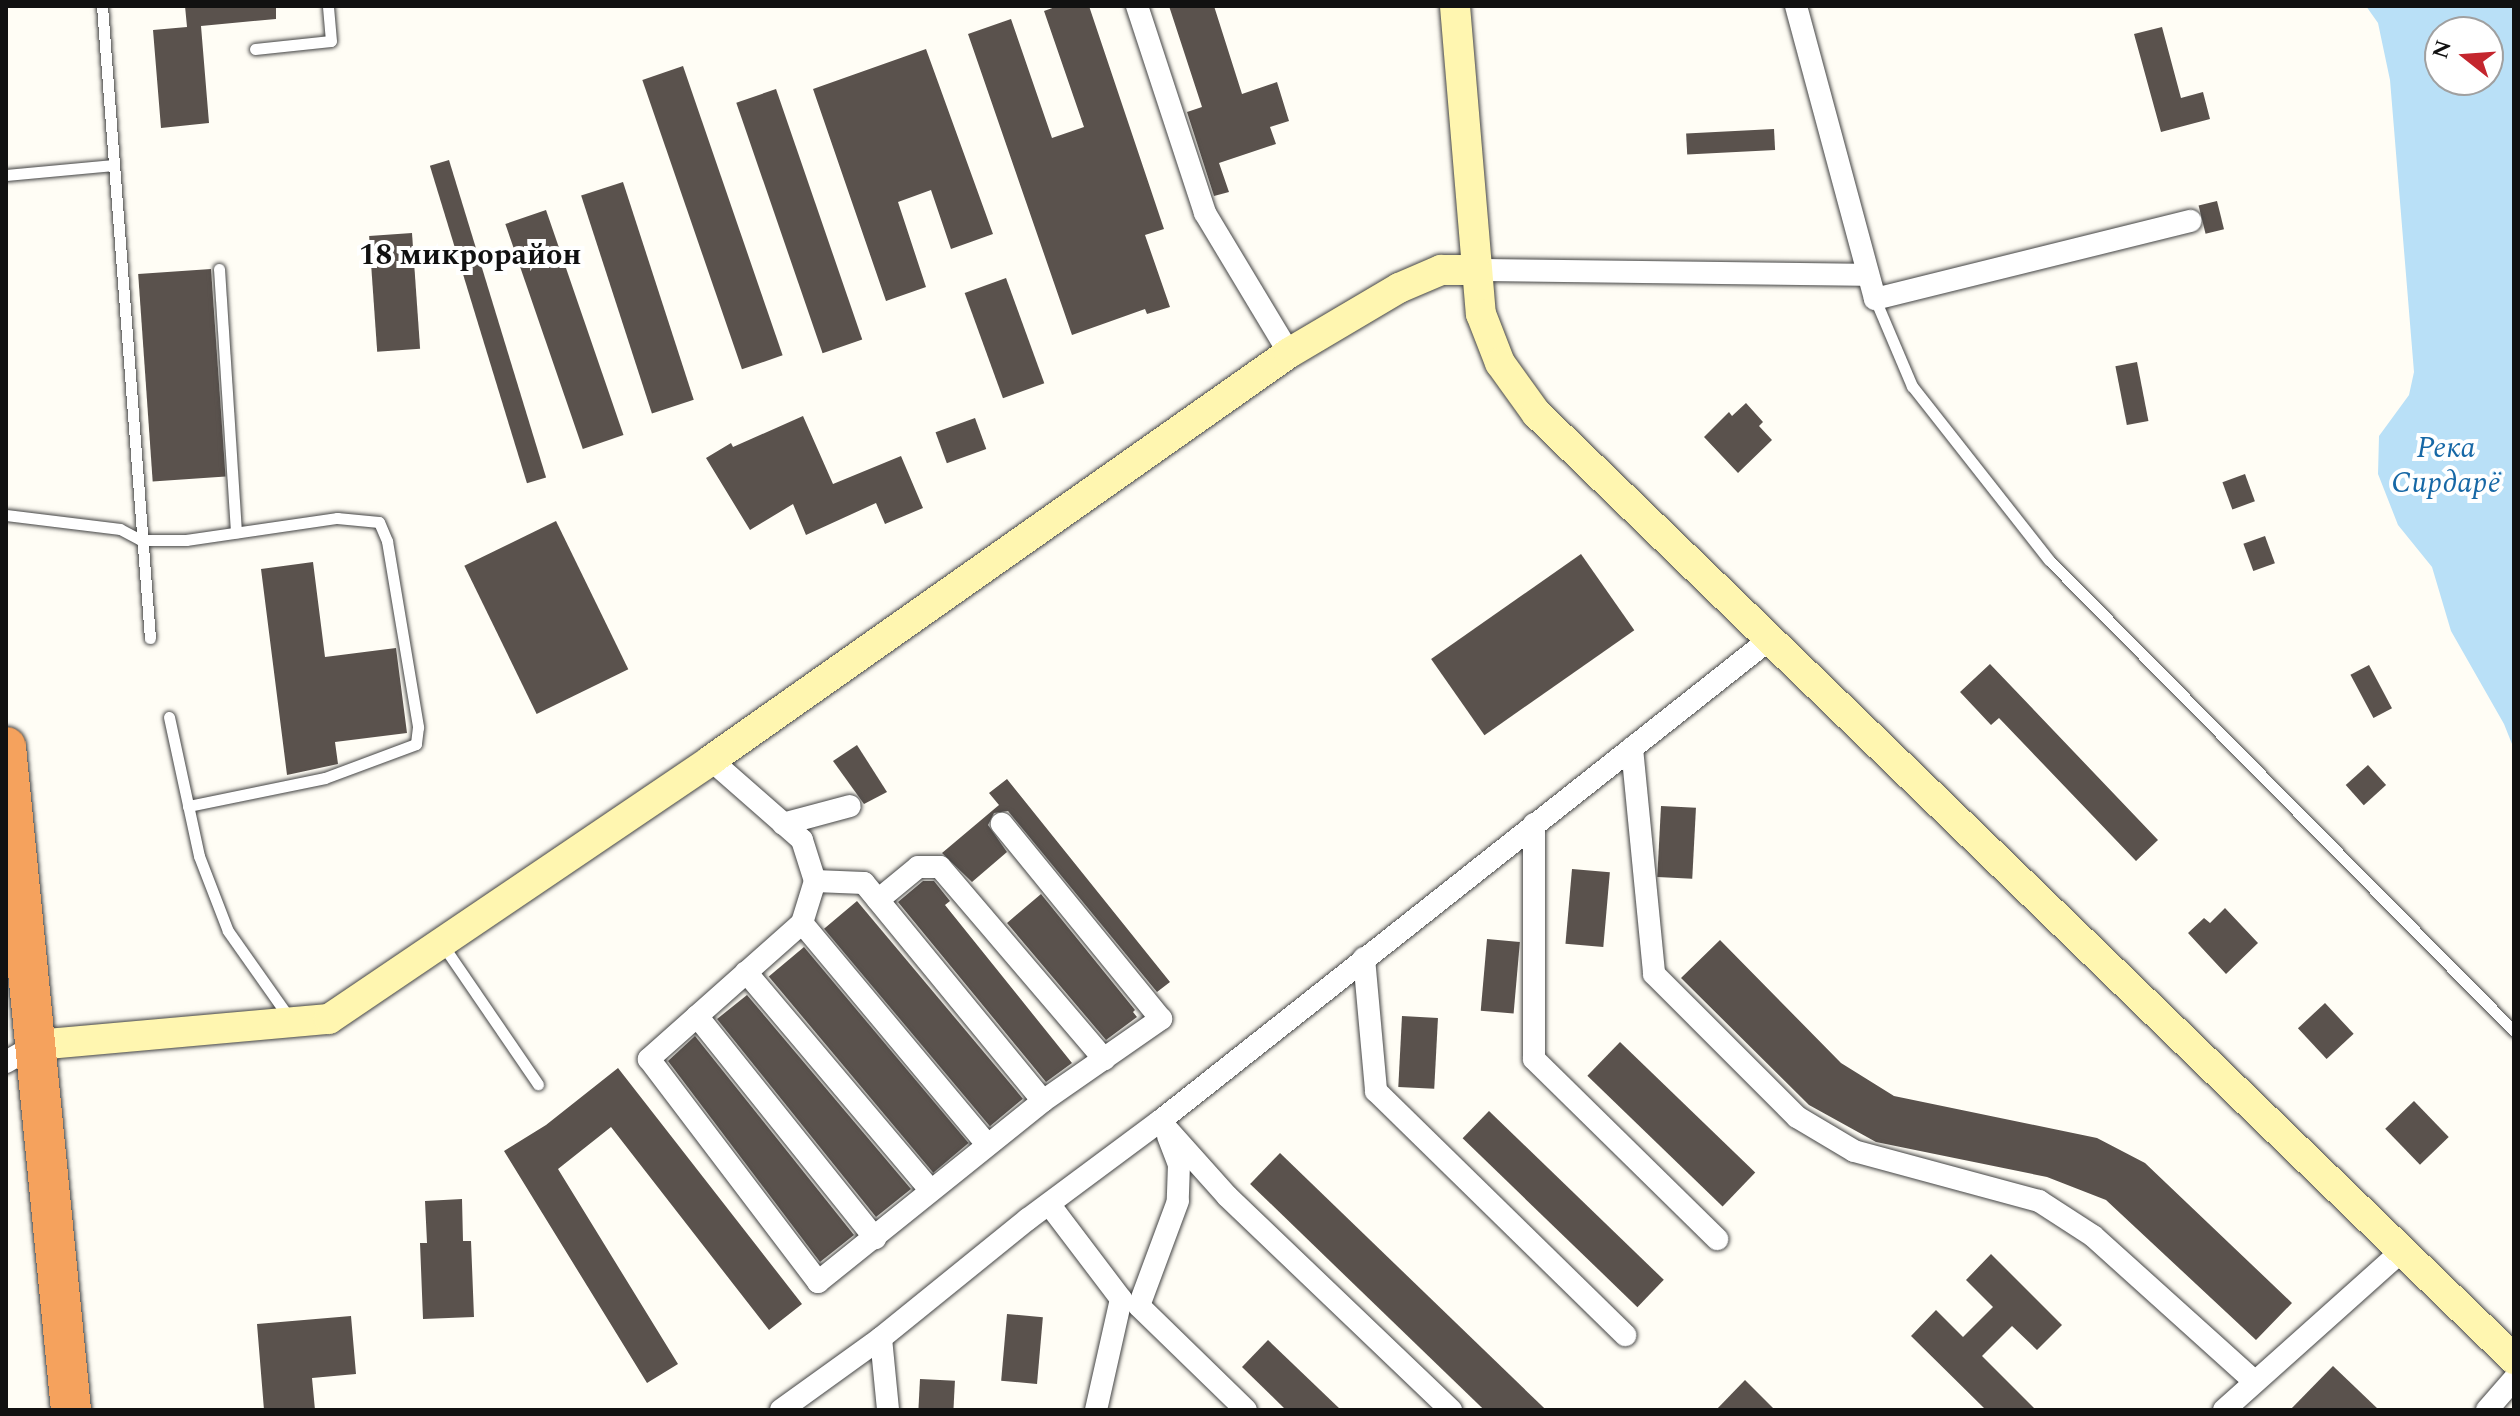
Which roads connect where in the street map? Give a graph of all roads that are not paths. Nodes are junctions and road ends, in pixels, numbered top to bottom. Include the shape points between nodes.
1 (102, 6) edge
2 (328, 6) edge
3 (1137, 6) edge
4 (1455, 6) edge
5 (1796, 6) edge
6 (255, 49) dead end
7 (114, 165) junction
8 (6, 175) edge
9 (2191, 221) dead end
10 (219, 269) dead end
11 (1476, 270) junction
12 (1868, 275) junction
13 (1875, 299) junction
14 (1289, 353) junction
15 (6, 515) edge
16 (236, 532) junction
17 (141, 540) junction
18 (150, 638) dead end
19 (1770, 639) junction
20 (169, 717) dead end
21 (6, 747) edge
22 (1632, 748) junction
23 (711, 760) junction
24 (188, 806) junction
25 (850, 806) dead end
26 (783, 824) junction
27 (1002, 824) dead end
28 (1534, 824) junction
29 (815, 881) junction
30 (878, 900) junction
31 (802, 923) junction
32 (442, 943) junction
33 (1364, 958) junction
34 (746, 972) junction
35 (697, 1016) junction
36 (293, 1023) junction
37 (2514, 1031) edge
38 (21, 1053) edge
39 (1104, 1059) junction
40 (538, 1084) dead end
41 (1043, 1101) junction
42 (1160, 1121) junction
43 (987, 1144) junction
44 (930, 1190) junction
45 (1049, 1204) junction
46 (875, 1238) junction
47 (1717, 1239) dead end
48 (2401, 1252) junction
49 (1625, 1335) dead end
50 (881, 1338) junction
51 (2514, 1359) edge
52 (2514, 1379) edge
53 (2254, 1381) junction
54 (71, 1410) edge
55 (781, 1410) edge
56 (888, 1410) edge
57 (1096, 1410) edge
58 (1246, 1410) edge
59 (1451, 1410) edge
60 (2224, 1410) edge
61 (2487, 1410) edge

1 - 7 lane
2 - 6 lane via 331,41
3 - 14 street via 1205,213
4 - 11 main road
5 - 12 street
7 - 8 lane
7 - 17 lane
9 - 13 street
10 - 16 lane
11 - 12 street
11 - 14 main road via 1441,270 1399,288
11 - 19 main road via 1481,314 1500,363 1536,413
12 - 13 street
13 - 37 lane via 1912,386 2049,560
14 - 23 main road
15 - 17 lane via 120,529
16 - 17 lane
16 - 24 lane via 337,518 379,522 387,541 418,727 416,744 325,778
17 - 18 lane
19 - 22 street
19 - 48 main road
20 - 24 lane
21 - 38 highway
22 - 28 street
22 - 53 street via 1654,974 1797,1117 1854,1151 2039,1201 2093,1236
23 - 26 street
23 - 32 main road
24 - 36 lane via 199,856 228,931
25 - 26 street
26 - 29 street via 802,840
27 - 39 street via 1161,1019
28 - 33 street
28 - 47 street via 1534,1059
29 - 30 street via 864,883
29 - 31 street
30 - 39 street via 918,867 940,867
30 - 41 street
31 - 34 street
31 - 43 street
32 - 36 main road via 329,1019
32 - 40 lane
33 - 42 street
33 - 49 street via 1376,1091
34 - 35 street
34 - 44 street
35 - 46 street
35 - 46 street via 649,1059 818,1282
36 - 38 main road
38 - 54 highway
39 - 41 street
41 - 43 street
42 - 45 street
42 - 58 street via 1179,1164 1178,1201 1139,1306
42 - 59 street via 1227,1196
43 - 44 street
44 - 46 street
45 - 50 street
45 - 57 street via 1121,1299
48 - 51 main road
48 - 53 street
50 - 55 street
50 - 56 street
52 - 61 street
53 - 60 street

